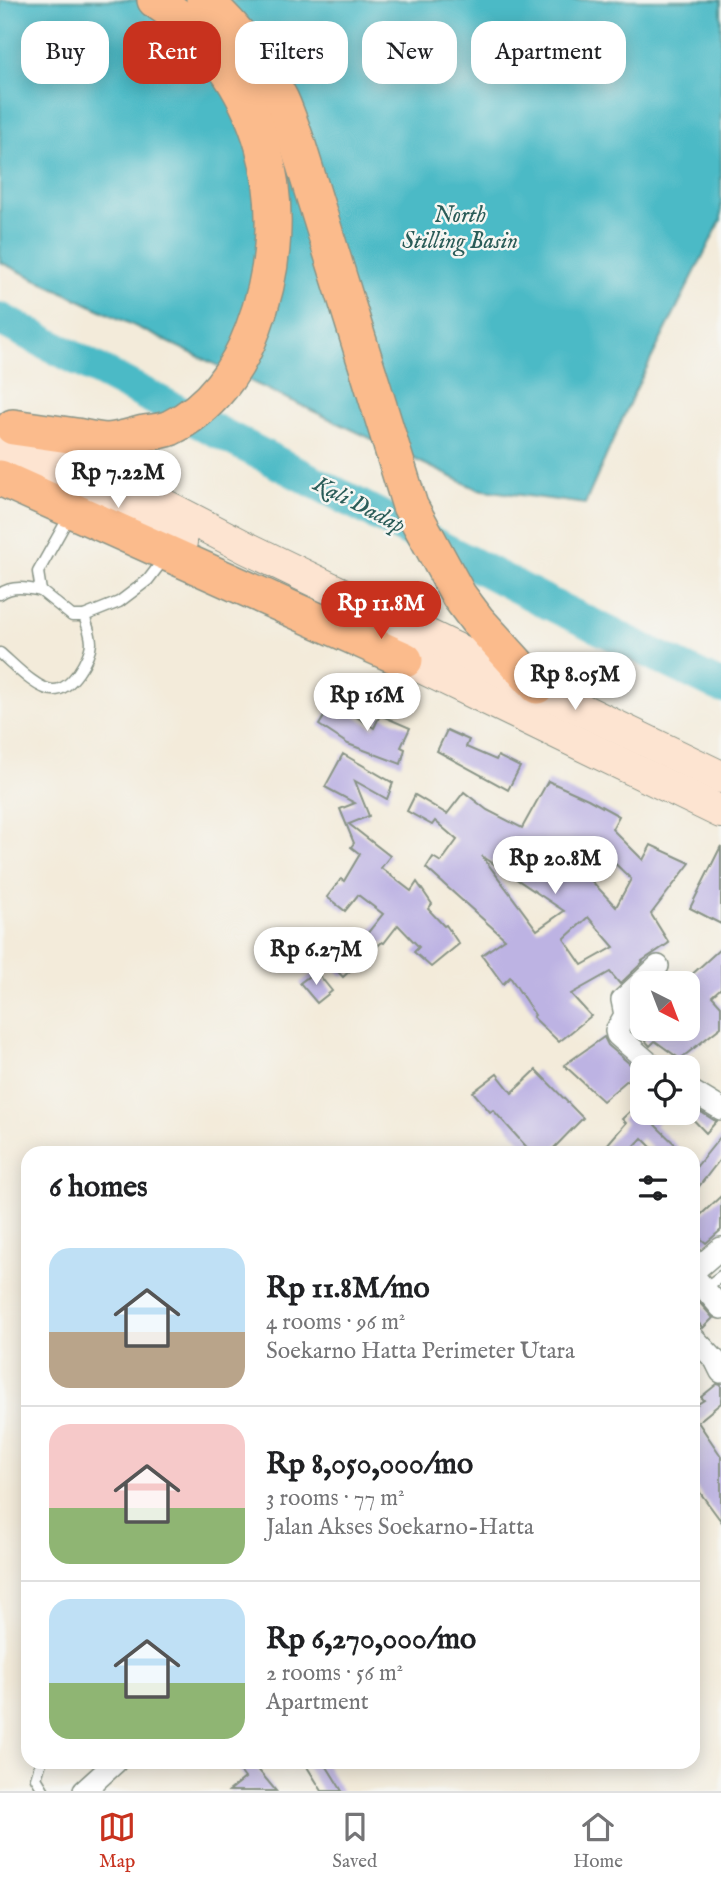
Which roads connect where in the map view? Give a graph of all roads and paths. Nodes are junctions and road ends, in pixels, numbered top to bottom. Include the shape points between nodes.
1 (155, 0) edge
2 (204, 0) edge
3 (3, 445) edge
4 (72, 511) junction
5 (168, 554) junction
6 (41, 591) junction
7 (0, 594) edge
8 (84, 616) junction
9 (0, 653) edge
10 (405, 660) junction
11 (537, 686) junction
12 (721, 777) edge
13 (721, 812) edge
14 (658, 966) dead end
15 (640, 1055) edge
16 (700, 1096) edge
17 (721, 1109) edge
18 (721, 1248) edge
19 (703, 1278) edge
20 (721, 1308) edge
21 (700, 1344) edge
22 (719, 1359) edge
23 (39, 1769) edge
24 (108, 1769) edge
25 (44, 1791) edge
26 (84, 1791) edge

1 - 3 main road via 197,32 218,57 260,135 271,174 274,219 272,263 262,306 247,345 224,384 205,405 169,429 106,441
2 - 11 main road via 254,57 281,101 410,506 459,596
3 - 4 main road
3 - 10 main road
3 - 11 main road via 247,548
4 - 5 main road
4 - 6 lane via 38,572
5 - 8 lane via 148,580 119,602
5 - 10 main road
6 - 7 lane via 25,587
6 - 8 lane via 72,616
8 - 9 lane via 90,652 75,677 55,691 33,681
10 - 13 main road
11 - 12 main road
14 - 15 street via 622,1000 625,1015 617,1035
16 - 17 street
18 - 19 street
19 - 20 street
21 - 22 street
23 - 25 lane via 36,1778
24 - 26 street

